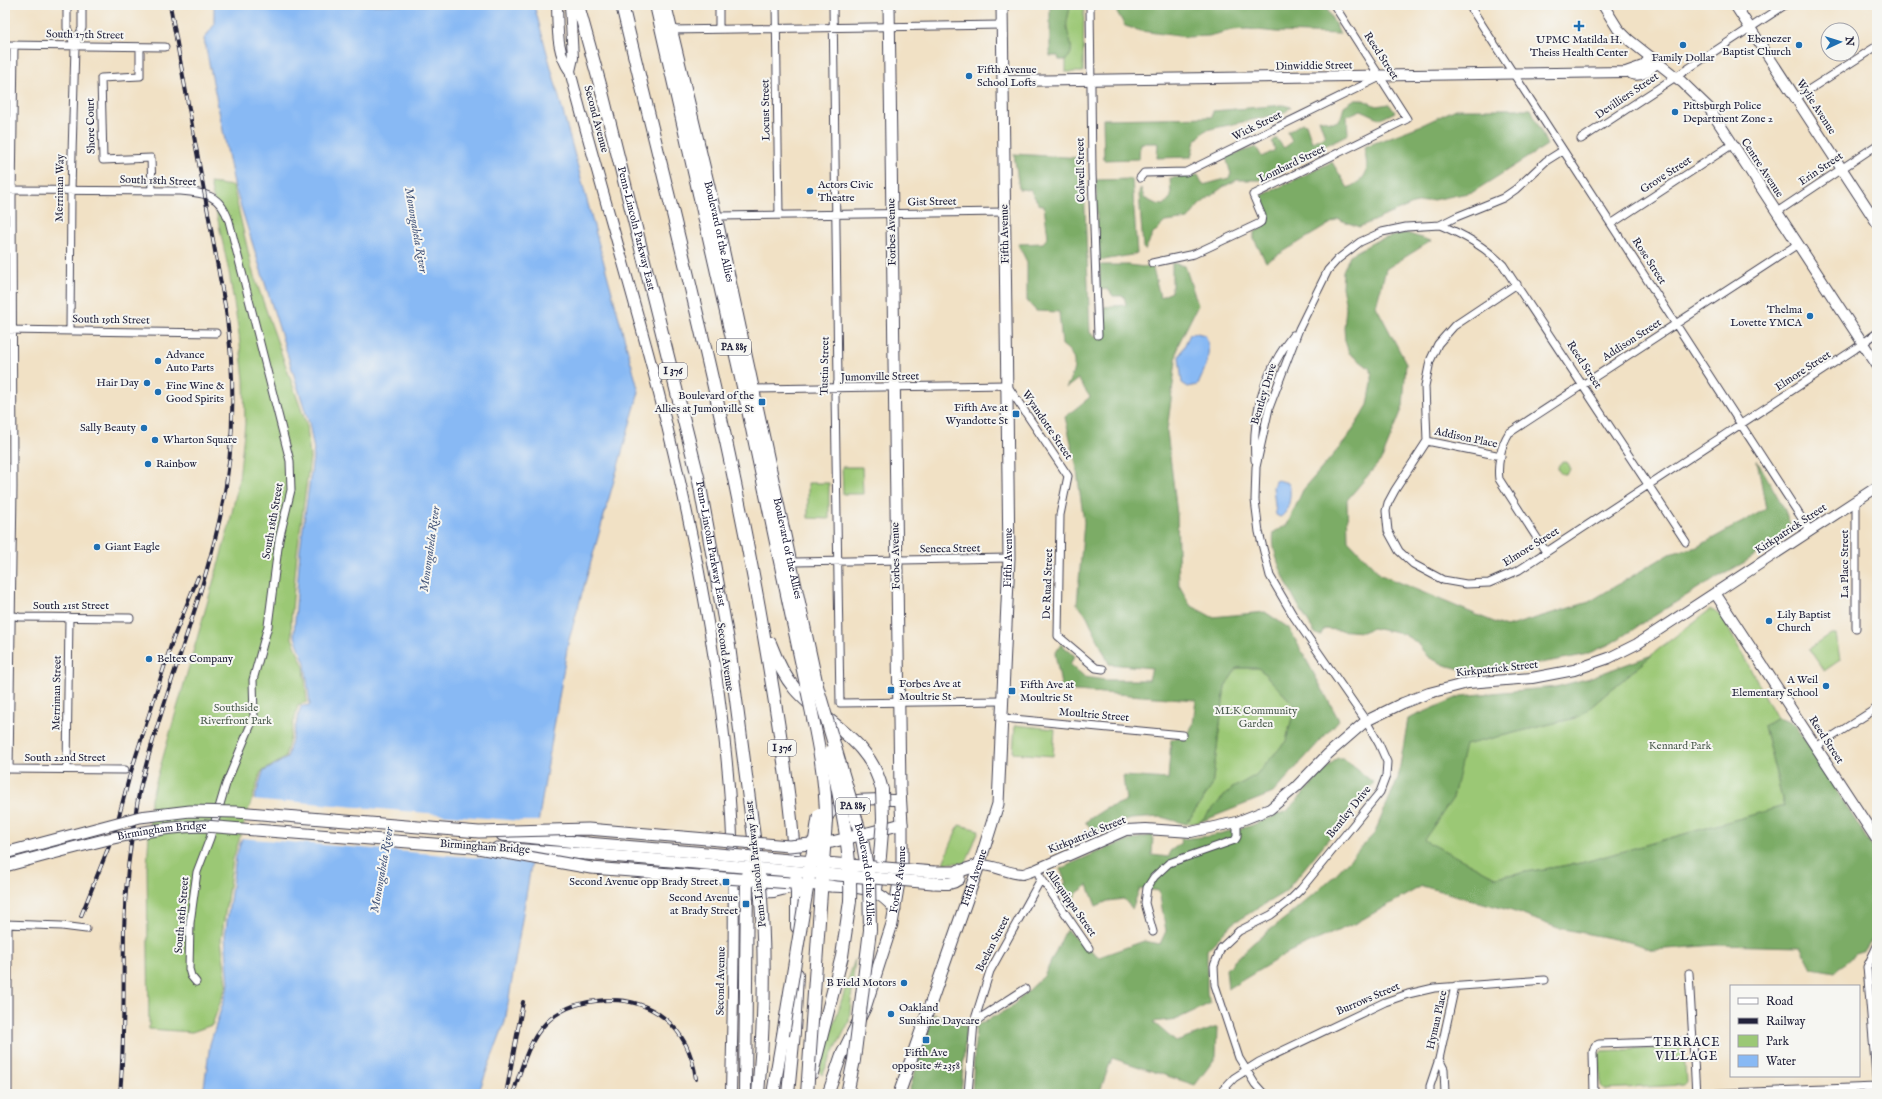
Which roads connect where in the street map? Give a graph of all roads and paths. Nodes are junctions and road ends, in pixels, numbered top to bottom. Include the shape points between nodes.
1 (67, 5) edge
2 (82, 5) edge
3 (557, 5) edge
4 (570, 5) edge
5 (622, 5) edge
6 (656, 5) edge
7 (666, 5) edge
8 (719, 5) edge
9 (776, 5) edge
10 (833, 5) edge
11 (889, 5) edge
12 (1002, 5) edge
13 (1090, 5) edge
14 (1334, 5) edge
15 (1469, 5) edge
16 (1603, 5) edge
17 (1735, 5) edge
18 (1785, 5) edge
19 (580, 11) edge
20 (889, 25) junction
21 (1002, 25) junction
22 (833, 26) junction
23 (776, 27) junction
24 (719, 28) junction
25 (1750, 28) junction
26 (671, 30) junction
27 (5, 45) edge
28 (14, 45) junction
29 (75, 46) junction
30 (1877, 46) edge
31 (140, 47) junction
32 (166, 47) dead end
33 (1654, 60) junction
34 (570, 71) junction
35 (1514, 75) junction
36 (1380, 77) junction
37 (1675, 77) junction
38 (1091, 80) junction
39 (1003, 81) junction
40 (1796, 98) junction
41 (1407, 119) joint
42 (1581, 139) dead end
43 (1733, 144) junction
44 (1877, 145) edge
45 (1562, 152) junction
46 (1841, 168) junction
47 (1140, 178) dead end
48 (9, 190) edge
49 (71, 190) junction
50 (152, 191) junction
51 (1004, 212) junction
52 (1777, 212) junction
53 (835, 214) junction
54 (892, 214) junction
55 (779, 215) junction
56 (1875, 217) edge
57 (716, 218) junction
58 (1611, 224) junction
59 (1440, 225) junction
60 (1798, 244) junction
61 (1152, 263) dead end
62 (1517, 284) junction
63 (1676, 324) junction
64 (1299, 329) junction
65 (5, 330) edge
66 (13, 330) junction
67 (70, 330) junction
68 (216, 333) dead end
69 (1877, 333) edge
70 (1098, 335) dead end
71 (1863, 343) junction
72 (1877, 365) edge
73 (1007, 385) junction
74 (1584, 385) junction
75 (894, 387) junction
76 (753, 389) junction
77 (835, 389) junction
78 (1741, 424) junction
79 (1427, 441) junction
80 (1501, 456) junction
81 (1256, 467) junction
82 (1068, 476) joint
83 (9, 477) edge
84 (1649, 484) junction
85 (1877, 487) edge
86 (1856, 501) junction
87 (1810, 531) junction
88 (1686, 542) dead end
89 (1546, 552) junction
90 (1009, 558) junction
91 (896, 560) junction
92 (837, 561) junction
93 (795, 562) dead end
94 (1715, 592) junction
95 (8, 614) edge
96 (69, 617) junction
97 (761, 617) junction
98 (130, 618) dead end
99 (1856, 628) dead end
100 (1103, 670) dead end
101 (812, 688) junction
102 (1003, 701) junction
103 (898, 702) junction
104 (1877, 708) edge
105 (1003, 718) junction
106 (1366, 721) junction
107 (1183, 735) dead end
108 (818, 744) junction
109 (1816, 747) junction
110 (7, 769) edge
111 (67, 770) junction
112 (125, 770) dead end
113 (900, 800) junction
114 (1237, 822) junction
115 (902, 824) junction
116 (479, 832) junction
117 (1877, 840) edge
118 (472, 846) junction
119 (5, 853) edge
120 (5, 866) edge
121 (979, 866) junction
122 (1035, 870) junction
123 (753, 875) junction
124 (934, 877) junction
125 (1041, 879) junction
126 (735, 894) junction
127 (895, 909) junction
128 (6, 924) edge
129 (86, 929) dead end
130 (870, 930) junction
131 (1152, 932) dead end
132 (1877, 946) edge
133 (1089, 948) dead end
134 (1689, 973) dead end
135 (1545, 980) dead end
136 (196, 982) dead end
137 (1456, 986) junction
138 (1025, 990) dead end
139 (974, 1022) junction
140 (1692, 1041) junction
141 (1439, 1059) junction
142 (1246, 1070) junction
143 (1876, 1088) edge
144 (8, 1094) edge
145 (731, 1094) edge
146 (746, 1094) edge
147 (758, 1094) edge
148 (773, 1094) edge
149 (788, 1094) edge
150 (807, 1094) edge
151 (828, 1094) edge
152 (848, 1094) edge
153 (899, 1094) edge
154 (968, 1094) edge
155 (1218, 1094) edge
156 (1264, 1094) edge
157 (1430, 1094) edge
158 (1445, 1094) edge
159 (1594, 1094) edge
160 (1696, 1094) edge
161 (1701, 1094) edge

1 - 29 street, Merriman Way via 67,28
2 - 29 street, Merriman Way via 82,28
3 - 34 street, Second Avenue via 561,52
4 - 34 street, Second Avenue via 573,58
5 - 97 highway, I 376 via 720,409
6 - 101 highway, Boulevard of the Allies / PA 885
7 - 26 highway, Boulevard of the Allies / PA 885
8 - 24 street
9 - 23 street, Locust Street
10 - 22 street, Tustin Street
11 - 20 main road, Forbes Avenue
12 - 21 main road, Fifth Avenue
13 - 38 street, Colwell Street
14 - 36 street, Reed Street
15 - 35 street, Rose Street
16 - 33 street, Centre Avenue via 1618,29
17 - 25 street, Wylie Avenue
18 - 25 street, Devilliers Street
19 - 123 highway, Penn-Lincoln Parkway East / I 376 via 695,461 722,606 740,730
20 - 21 street
20 - 22 street
20 - 54 main road, Forbes Avenue
21 - 39 main road, Fifth Avenue
22 - 23 street
22 - 53 street, Tustin Street
23 - 24 street
23 - 55 street, Locust Street
24 - 26 street
25 - 37 street, Devilliers Street
25 - 40 street, Wylie Avenue
26 - 57 highway, Boulevard of the Allies / PA 885
27 - 28 street, South 17th Street
28 - 29 street, South 17th Street
28 - 48 street
29 - 31 street, South 17th Street
29 - 49 street, Merriman Way
30 - 40 street
31 - 32 street, South 17th Street
31 - 50 street, Shore Court via 140,76 102,78 103,160 151,158
33 - 35 street, Dinwiddie Street via 1626,72
33 - 37 street, Centre Avenue
34 - 126 street, Second Avenue via 658,392 691,533 710,634 724,734
35 - 36 street, Dinwiddie Street
35 - 45 street, Rose Street
36 - 38 street, Dinwiddie Street
36 - 41 street, Reed Street
36 - 47 street, Wick Street via 1186,172 1144,174
37 - 42 street, Devilliers Street
37 - 43 street, Centre Avenue via 1709,108
38 - 39 street, Dinwiddie Street
38 - 70 street, Colwell Street
39 - 51 main road, Fifth Avenue
40 - 46 street, Wylie Avenue
41 - 61 street, Lombard Street via 1253,195 1262,216 1258,224 1194,254
43 - 52 street, Centre Avenue
43 - 58 street, Grove Street
44 - 46 street, Erin Street
45 - 58 street, Rose Street
45 - 59 street via 1546,160 1503,198
46 - 52 street, Erin Street
46 - 56 street, Wylie Avenue
48 - 49 street, South 18th Street
48 - 66 street
49 - 50 street, South 18th Street
49 - 67 street, Merriman Way
50 - 136 street, South 18th Street via 200,193 216,199 225,209 290,461 292,480 280,540 268,626 253,680 254,717 226,784 195,880 188,969
51 - 54 street, Gist Street
51 - 73 main road, Fifth Avenue
52 - 60 street, Centre Avenue
53 - 54 street, Gist Street
53 - 55 street, Gist Street
53 - 77 street, Tustin Street via 838,381
54 - 75 main road, Forbes Avenue
55 - 57 street, Gist Street
57 - 76 highway, Boulevard of the Allies / PA 885
58 - 63 street, Rose Street
59 - 62 street, Reed Street via 1472,239 1490,252 1503,264
59 - 64 street, Bentley Drive via 1406,227 1382,232 1360,242 1328,270
60 - 63 street, Addison Street
60 - 71 street, Centre Avenue
62 - 74 street, Reed Street
62 - 79 street via 1454,326 1438,344 1430,361 1425,386
63 - 74 street, Addison Street
63 - 78 street, Rose Street
64 - 81 street, Bentley Drive via 1269,408
64 - 81 street, Bentley Drive via 1278,357 1262,391 1255,426
65 - 66 street, South 19th Street
66 - 67 street, South 19th Street
66 - 83 street
67 - 68 street, South 19th Street
69 - 71 street, Elmore Street
71 - 72 street, Centre Avenue
71 - 78 street, Elmore Street
73 - 75 street, Jumonville Street
73 - 82 street, Wyandotte Street
73 - 90 main road, Fifth Avenue
74 - 80 street, Addison Street via 1509,433
74 - 84 street, Reed Street
75 - 77 street, Jumonville Street
75 - 91 main road, Forbes Avenue
76 - 77 street, Jumonville Street
76 - 101 highway, Boulevard of the Allies / PA 885
77 - 92 street, Tustin Street
78 - 84 street, Elmore Street
78 - 87 street, Rose Street
79 - 80 street, Addison Place
79 - 89 street, Elmore Street via 1395,490 1386,511 1391,538 1404,555 1426,572 1443,580 1466,584 1489,583 1519,570
80 - 89 street, Addison Street via 1499,479
81 - 106 street, Bentley Drive via 1255,500 1259,532 1270,576 1298,624
82 - 100 street, De Ruad Street via 1060,515 1058,636 1096,668
83 - 95 street
84 - 88 street, Reed Street
84 - 89 street, Elmore Street
85 - 86 street, Kirkpatrick Street
86 - 87 street, Kirkpatrick Street
86 - 99 street, La Place Street
87 - 94 street, Kirkpatrick Street
90 - 91 street, Seneca Street
90 - 102 main road, Fifth Avenue
91 - 92 street, Seneca Street
91 - 103 main road, Forbes Avenue
92 - 93 street, Seneca Street
92 - 103 street, Tustin Street via 840,703
94 - 106 street, Kirkpatrick Street via 1637,644 1609,658 1554,675 1468,683 1443,688
94 - 109 street, Reed Street
95 - 96 street, South 21st Street via 19,617
95 - 110 street
96 - 98 street, South 21st Street
96 - 111 street, Merriman Street
97 - 130 highway, bridge via 776,659 789,682 806,701 850,736 874,767 882,790 883,819
97 - 149 highway, I 376, bridge via 786,773 796,879 796,999
101 - 108 highway, Boulevard of the Allies / PA 885, bridge
101 - 130 highway, Boulevard of the Allies / PA 885, bridge via 840,761 865,850 869,879
101 - 150 highway, bridge via 846,833 850,901 842,956
102 - 103 street
102 - 105 main road, Fifth Avenue
103 - 113 main road, Forbes Avenue
104 - 109 street
105 - 107 street, Moultrie Street
105 - 121 main road, Fifth Avenue via 998,804
106 - 114 street, Kirkpatrick Street via 1270,809
106 - 142 street, Bentley Drive via 1387,762 1386,776 1380,792 1296,894 1271,915 1239,931 1221,948 1214,966 1215,985 1223,1012 1239,1058
108 - 148 highway, bridge via 818,827
108 - 150 highway, Boulevard of the Allies / PA 885, bridge via 825,793 826,835
109 - 117 street, Reed Street
110 - 111 street, South 22nd Street
111 - 112 street, South 22nd Street
113 - 115 main road, Forbes Avenue
113 - 126 street via 852,801 836,806 827,818 821,865 813,878 774,892
114 - 122 street, Kirkpatrick Street via 1191,832 1126,830
114 - 131 street via 1235,840 1169,863 1154,877 1147,888 1145,904
115 - 116 main road, bridge via 822,844 789,846 588,829
115 - 127 main road, Forbes Avenue via 901,870
116 - 119 main road, Birmingham Bridge, bridge via 236,812 190,811 140,817
116 - 124 main road, Birmingham Bridge, bridge
118 - 120 main road, Birmingham Bridge, bridge via 235,827 191,826 143,832
118 - 124 main road, Birmingham Bridge, bridge
118 - 127 main road, bridge via 585,868 865,889 881,894
121 - 122 street, Kirkpatrick Street via 990,865 1023,874
121 - 124 main road, Birmingham Bridge
121 - 153 main road, Fifth Avenue
122 - 125 street, Allequippa Street
123 - 146 highway, bridge
123 - 147 highway, Penn-Lincoln Parkway East / I 376, bridge via 763,934 764,989
125 - 133 street, Allequippa Street
125 - 139 street, Beelen Street via 990,971
126 - 145 street, Second Avenue
127 - 151 main road, Forbes Avenue via 889,937 865,1008 841,1056
128 - 129 street
128 - 144 street
130 - 152 highway, Boulevard of the Allies / PA 885, bridge
132 - 143 street via 1867,967
134 - 140 street
135 - 137 street, Burrows Street
137 - 141 street, Hyman Place
137 - 142 street, Burrows Street via 1434,988 1385,1002
138 - 139 street
139 - 154 street, Beelen Street
140 - 159 street via 1595,1046
140 - 160 street
141 - 157 street, Hyman Place
141 - 158 street, Hyman Place via 1444,1069
142 - 155 street, Burrows Street
142 - 156 street, Bentley Drive
143 - 161 street

